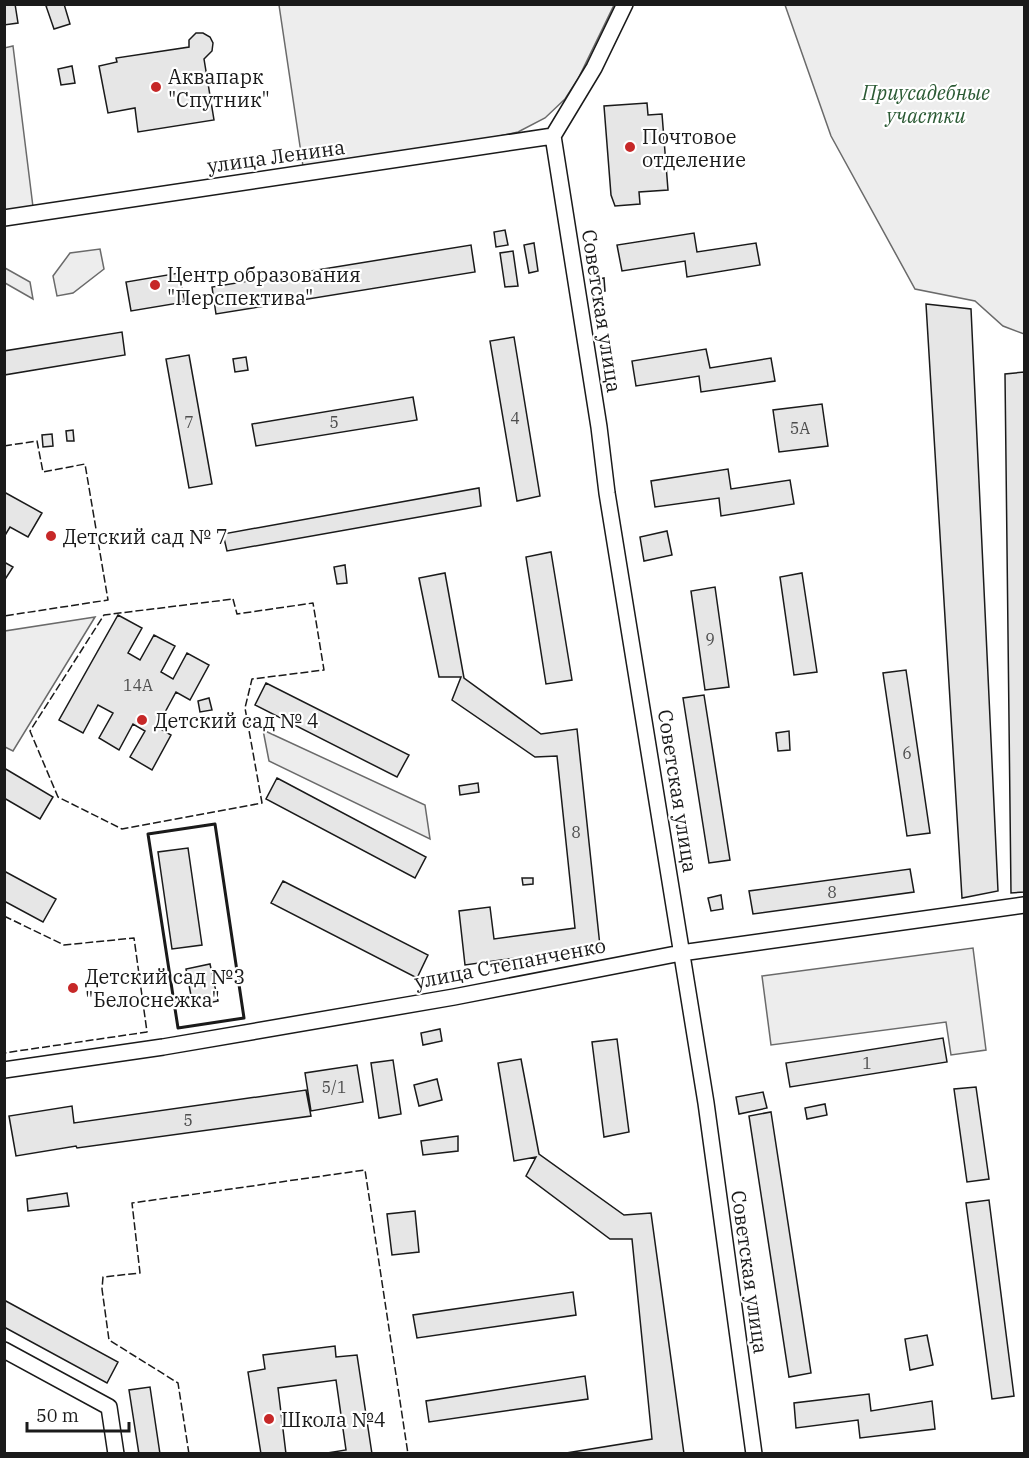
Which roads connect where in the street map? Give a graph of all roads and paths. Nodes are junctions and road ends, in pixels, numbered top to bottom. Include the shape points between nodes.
1 (625, 4) edge
2 (553, 136) junction
3 (4, 218) edge
4 (1024, 905) edge
5 (681, 953) junction
6 (4, 1070) edge
7 (4, 1350) edge
8 (116, 1454) edge
9 (754, 1454) edge

1 - 2 street via 594,68
2 - 3 street, улица Ленина
2 - 5 street, Советская улица
4 - 5 street, улица Степанченко
5 - 6 street, улица Степанченко via 454,997
5 - 9 street, Советская улица via 713,1150
7 - 8 street via 109,1407

